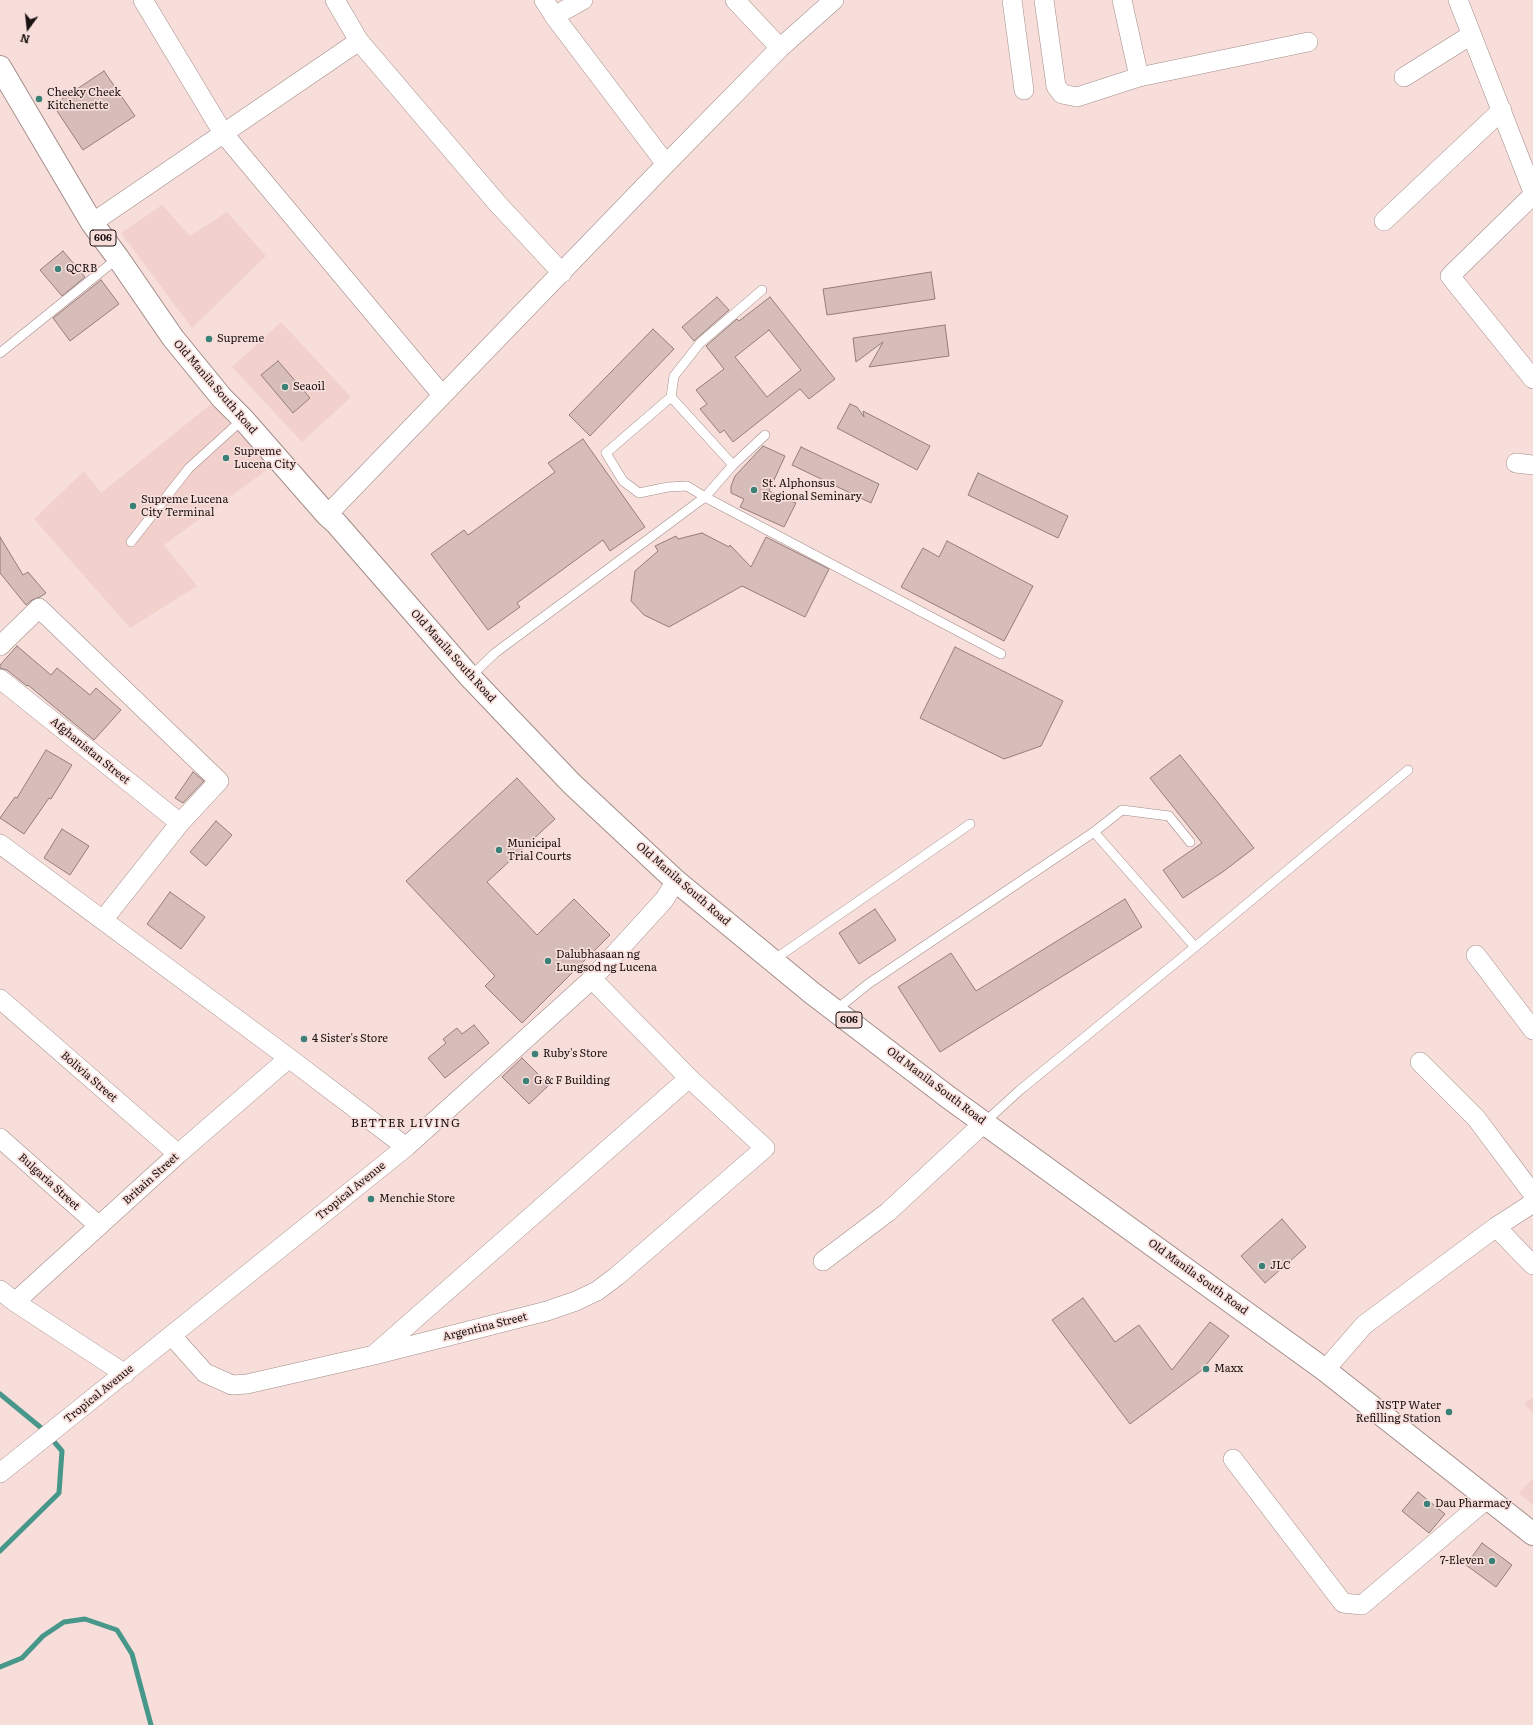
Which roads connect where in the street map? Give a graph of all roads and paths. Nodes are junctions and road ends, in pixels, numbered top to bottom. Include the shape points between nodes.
1 (143, 0) edge
2 (335, 0) edge
3 (544, 0) edge
4 (583, 0) edge
5 (735, 0) edge
6 (834, 0) edge
7 (1012, 0) edge
8 (1044, 0) edge
9 (1122, 0) edge
10 (1458, 0) edge
11 (554, 16) junction
12 (1471, 35) junction
13 (359, 41) junction
14 (1308, 42) dead end
15 (780, 48) junction
16 (0, 67) edge
17 (1139, 77) junction
18 (1404, 77) dead end
19 (1024, 90) dead end
20 (1502, 110) junction
21 (223, 133) junction
22 (666, 164) junction
23 (1533, 193) edge
24 (1384, 221) dead end
25 (92, 223) junction
26 (118, 258) junction
27 (562, 272) junction
28 (762, 290) dead end
29 (0, 353) edge
30 (1533, 378) edge
31 (442, 394) junction
32 (671, 397) junction
33 (243, 419) junction
34 (765, 435) dead end
35 (733, 466) junction
36 (705, 497) junction
37 (327, 515) junction
38 (131, 542) dead end
39 (0, 646) edge
40 (1001, 654) dead end
41 (470, 677) junction
42 (0, 678) edge
43 (1408, 770) dead end
44 (180, 823) junction
45 (970, 824) dead end
46 (1094, 832) junction
47 (1190, 842) dead end
48 (0, 844) edge
49 (676, 880) junction
50 (103, 920) junction
51 (1196, 947) junction
52 (1476, 955) dead end
53 (772, 961) junction
54 (592, 979) junction
55 (0, 999) edge
56 (836, 1010) junction
57 (1533, 1030) edge
58 (289, 1058) junction
59 (1420, 1062) dead end
60 (688, 1078) junction
61 (985, 1122) junction
62 (0, 1138) edge
63 (406, 1147) junction
64 (178, 1154) junction
65 (1533, 1194) edge
66 (1533, 1203) edge
67 (98, 1226) junction
68 (1496, 1227) junction
69 (823, 1261) dead end
70 (1533, 1265) edge
71 (0, 1290) edge
72 (15, 1302) junction
73 (172, 1336) junction
74 (374, 1356) junction
75 (1325, 1370) junction
76 (125, 1374) junction
77 (1233, 1459) dead end
78 (0, 1474) edge
79 (1488, 1498) junction
80 (1533, 1534) edge

1 - 21 street
2 - 13 street
3 - 11 street
4 - 11 street
5 - 15 street
6 - 15 street
7 - 19 street
8 - 17 street via 1056,86 1062,94 1077,97
9 - 17 street
10 - 12 street
11 - 22 street
12 - 18 street
12 - 20 street
13 - 21 street
13 - 27 street via 497,203
14 - 17 street
15 - 22 street
16 - 25 main road, Old Manila South Road / 606
20 - 23 street
20 - 24 street
21 - 25 street
21 - 31 street
22 - 27 street
23 - 30 street via 1450,276
25 - 26 main road, Old Manila South Road / 606
26 - 29 lane
26 - 33 main road, Old Manila South Road / 606 via 173,338 222,398
27 - 31 street
28 - 32 lane via 700,343 674,376
31 - 37 street
32 - 35 lane
32 - 36 lane via 606,453 623,481 639,493 668,486 687,486
33 - 37 main road, Old Manila South Road / 606
33 - 38 lane via 189,468
34 - 35 lane
35 - 36 lane
36 - 40 lane
36 - 41 lane via 495,653
37 - 41 main road, Old Manila South Road / 606
39 - 44 street via 39,608 218,780
41 - 49 main road, Old Manila South Road / 606 via 572,784
42 - 44 street, Afghanistan Street
43 - 51 lane
44 - 50 street
45 - 53 lane
46 - 47 lane via 1122,810 1169,816
46 - 51 lane
46 - 56 lane via 868,984
48 - 50 street
49 - 53 main road, Old Manila South Road / 606
49 - 54 street, Tropical Avenue via 664,900
50 - 58 street
51 - 61 lane via 1020,1090
52 - 57 street
53 - 56 main road, Old Manila South Road / 606
54 - 60 street
54 - 63 street, Tropical Avenue
55 - 64 street, Bolivia Street
56 - 61 main road, Old Manila South Road / 606 via 948,1097
58 - 63 street
58 - 64 street, Britain Street
59 - 65 street via 1476,1118
60 - 74 street
60 - 74 street, Argentina Street via 765,1148 597,1291 576,1302 547,1311
61 - 69 street via 888,1212
61 - 75 main road, Old Manila South Road / 606
62 - 67 street, Bulgaria Street
63 - 73 street, Tropical Avenue
64 - 67 street, Britain Street
66 - 68 street
67 - 72 street, Britain Street
68 - 70 street
68 - 75 street via 1364,1325
71 - 72 street
72 - 76 street
73 - 74 street, Argentina Street via 205,1374 232,1385 247,1384
73 - 76 street, Tropical Avenue
75 - 79 main road, Old Manila South Road / 606
76 - 78 street, Tropical Avenue
77 - 79 street via 1343,1603 1362,1605
79 - 80 main road, Old Manila South Road / 606

